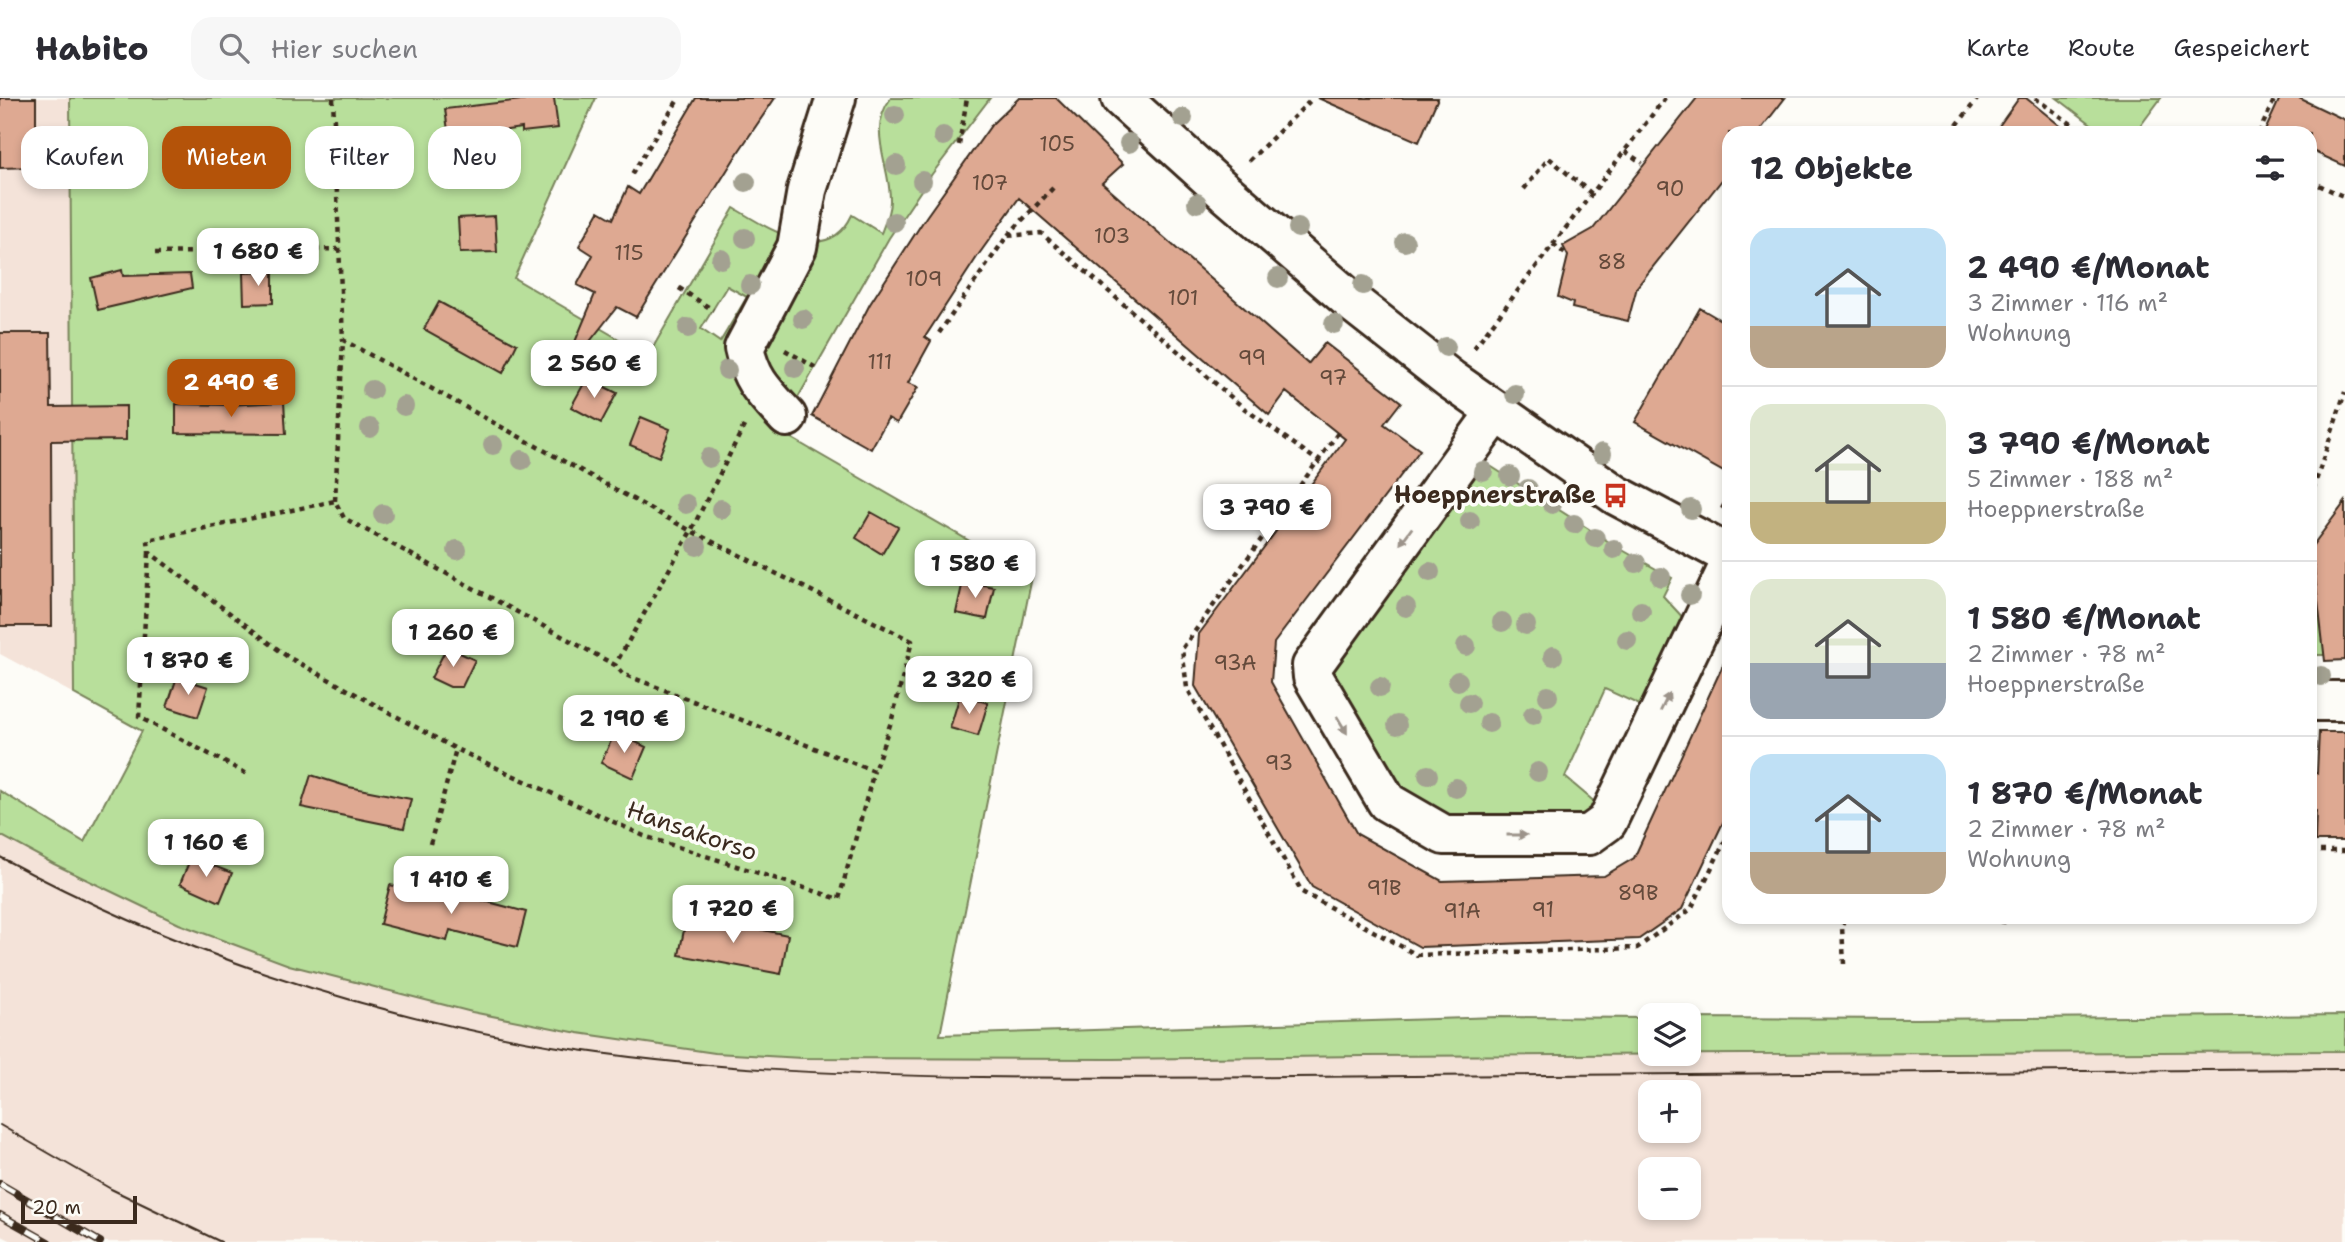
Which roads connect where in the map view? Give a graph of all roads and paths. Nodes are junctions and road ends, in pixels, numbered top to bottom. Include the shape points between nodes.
1 (333, 98) edge
2 (679, 98) edge
3 (836, 98) edge
4 (967, 98) edge
5 (1121, 98) edge
6 (1313, 98) edge
7 (1665, 98) edge
8 (1978, 98) edge
9 (2035, 98) edge
10 (2275, 98) edge
11 (1956, 126) edge
12 (2074, 126) edge
13 (2262, 126) edge
14 (959, 145) dead end
15 (1625, 150) junction
16 (1642, 163) dead end
17 (1246, 164) dead end
18 (632, 174) dead end
19 (2317, 184) edge
20 (1053, 188) dead end
21 (1524, 189) dead end
22 (1592, 194) junction
23 (2345, 197) edge
24 (1007, 236) junction
25 (1553, 244) junction
26 (338, 249) junction
27 (155, 253) dead end
28 (1568, 256) dead end
29 (679, 288) dead end
30 (713, 310) dead end
31 (939, 333) dead end
32 (342, 340) junction
33 (1474, 348) dead end
34 (2345, 392) edge
35 (1497, 411) junction
36 (787, 417) dead end
37 (731, 450) dead end
38 (1325, 466) dead end
39 (2317, 478) edge
40 (335, 501) junction
41 (691, 531) junction
42 (1722, 551) edge
43 (149, 552) junction
44 (1722, 581) edge
45 (615, 665) junction
46 (2317, 701) edge
47 (2345, 702) edge
48 (456, 749) junction
49 (874, 771) junction
50 (249, 775) dead end
51 (430, 844) dead end
52 (2317, 851) edge
53 (2345, 851) edge
54 (1843, 924) edge
55 (1844, 964) dead end

1 - 26 path
2 - 18 path
3 - 36 street via 807,190 797,247 744,348 748,369
4 - 14 path
5 - 35 street via 1357,306
6 - 17 path
7 - 15 path
8 - 11 path
9 - 12 path
10 - 13 path
15 - 16 path
15 - 22 path
19 - 23 path
20 - 24 path
21 - 22 path via 1549,158
22 - 25 path
24 - 31 path
24 - 38 path via 1041,233 1245,410
25 - 28 path
25 - 33 path
26 - 27 path
26 - 32 path
29 - 30 path
32 - 40 path
32 - 41 path, Hansakorso
34 - 39 path
35 - 42 street via 1616,495
35 -> 44 street via 1312,666 1313,677 1387,802 1444,835 1588,835 1607,822
37 - 41 path
40 - 43 path via 148,540
40 - 45 path via 344,518
41 - 45 path
41 - 49 path, Hansakorso via 912,641
43 - 48 path, Hansakorso via 288,657
43 - 50 path via 139,717
45 - 49 path via 623,674
46 - 47 street
48 - 49 path, Hansakorso via 644,836 839,898
48 - 51 path
52 - 53 path
54 - 55 path

